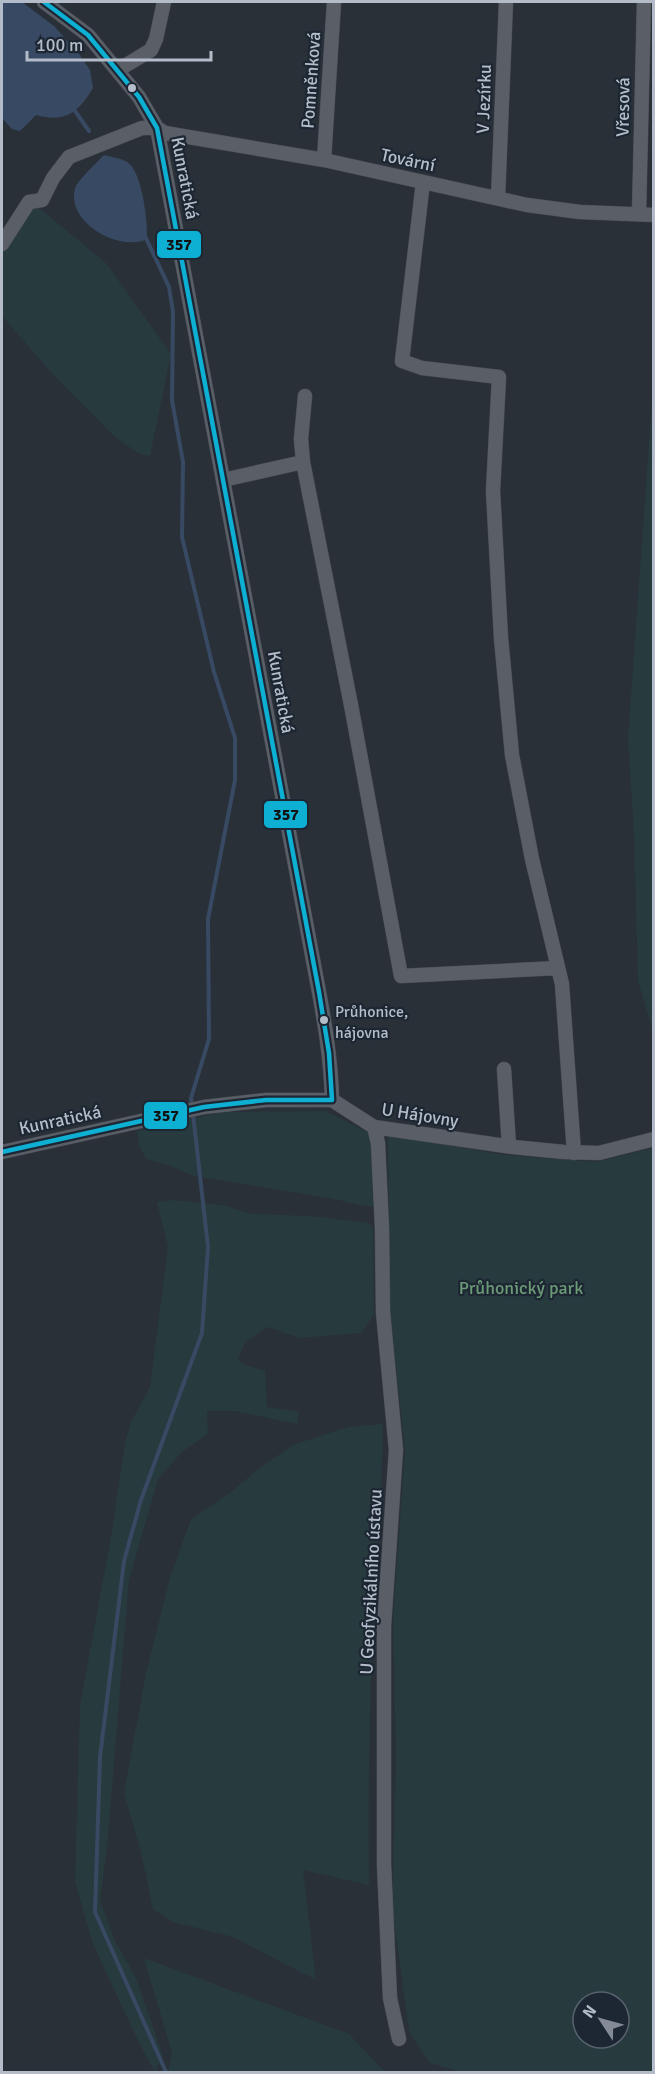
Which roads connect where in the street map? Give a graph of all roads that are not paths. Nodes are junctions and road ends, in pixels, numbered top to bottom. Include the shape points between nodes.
1 (44, 2) edge
2 (164, 2) edge
3 (334, 2) edge
4 (506, 2) edge
5 (644, 2) edge
6 (118, 70) junction
7 (648, 95) edge
8 (157, 128) junction
9 (324, 160) junction
10 (423, 182) junction
11 (498, 198) junction
12 (639, 214) junction
13 (654, 216) edge
14 (2, 244) edge
15 (305, 396) dead end
16 (303, 462) junction
17 (223, 480) junction
18 (558, 968) junction
19 (504, 1070) dead end
20 (332, 1100) junction
21 (374, 1127) junction
22 (654, 1139) edge
23 (509, 1146) junction
24 (2, 1152) edge
25 (574, 1153) junction
26 (399, 2039) dead end

1 - 6 street, Kunratická via 88,35
2 - 6 street via 151,50
3 - 9 street, Pomněnková
4 - 11 street, V Jezírku
5 - 7 street, Vřesová
6 - 8 street, Kunratická
7 - 12 street, Vřesová
8 - 9 street, Tovární via 165,133
8 - 14 street via 141,129 69,157 42,200 28,202
8 - 17 street, Kunratická
9 - 10 street, Tovární
10 - 11 street, Tovární
10 - 18 street via 402,361 422,368 499,377 493,491 511,744 532,859
11 - 12 street, Tovární via 580,212
12 - 13 street, Tovární
15 - 16 street
16 - 17 street
16 - 18 street via 401,976
17 - 20 street, Kunratická via 322,1006
18 - 25 street
19 - 23 street
20 - 21 street, U Hájovny
20 - 24 street, Kunratická via 266,1100 204,1107
21 - 23 street, U Hájovny
21 - 26 street, U Geofyzikálního ústavu via 382,1217 383,1312 396,1450 384,1626 384,1864 390,1998
22 - 25 street, U Hájovny via 599,1154
23 - 25 street, U Hájovny

